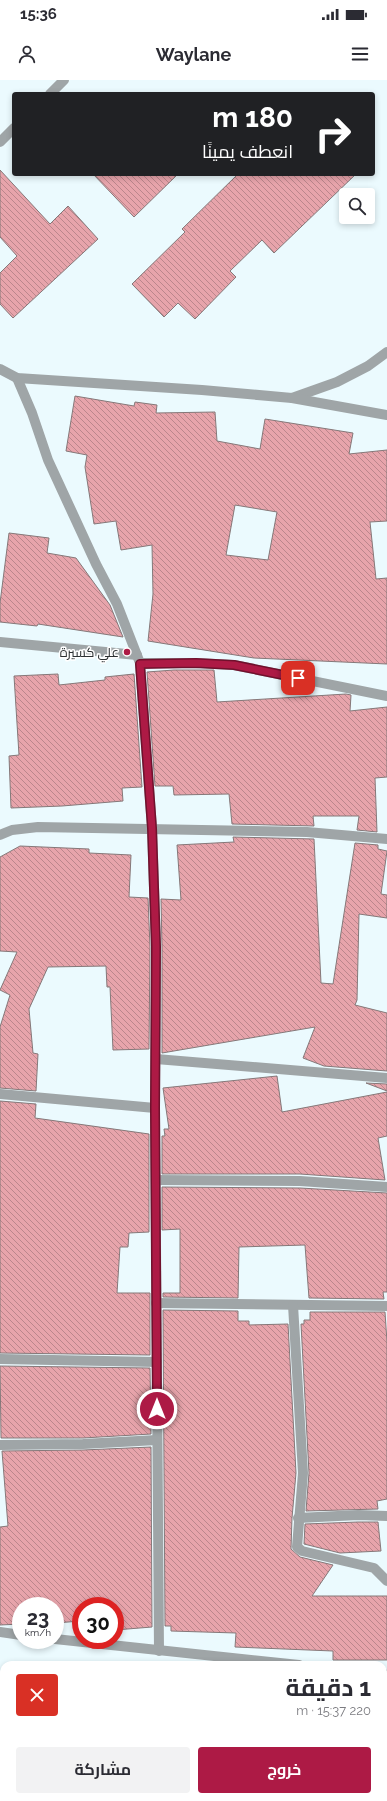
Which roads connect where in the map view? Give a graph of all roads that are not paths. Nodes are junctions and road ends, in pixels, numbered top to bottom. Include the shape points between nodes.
1 (64, 80) edge
2 (52, 92) edge
3 (12, 130) edge
4 (0, 142) edge
5 (387, 352) edge
6 (0, 369) edge
7 (17, 378) junction
8 (292, 398) junction
9 (387, 415) edge
10 (0, 642) edge
11 (139, 659) junction
12 (387, 696) edge
13 (152, 828) junction
14 (0, 835) edge
15 (387, 839) edge
16 (156, 1059) junction
17 (387, 1078) edge
18 (0, 1094) edge
19 (155, 1108) junction
20 (156, 1180) junction
21 (387, 1187) edge
22 (156, 1303) junction
23 (293, 1305) junction
24 (387, 1306) edge
25 (0, 1359) edge
26 (157, 1362) junction
27 (157, 1440) junction
28 (0, 1445) edge
29 (387, 1516) edge
30 (298, 1518) junction
31 (387, 1581) edge
32 (0, 1632) edge
33 (12, 1634) edge
34 (64, 1640) edge
35 (159, 1651) junction
36 (259, 1661) edge

1 - 2 street
3 - 4 street
5 - 8 street via 368,366 337,382
6 - 7 street
7 - 8 street
7 - 11 street via 32,412 48,460 117,604
8 - 9 street
10 - 11 street
11 - 12 street via 234,665
11 - 13 street
13 - 14 street via 38,827 12,830
13 - 15 street via 307,832
13 - 16 street
16 - 17 street
16 - 19 street
18 - 19 street
19 - 20 street
20 - 21 street via 300,1181
20 - 22 street
22 - 23 street
22 - 26 street
23 - 24 street
23 - 30 street via 303,1473
25 - 26 street
26 - 27 street
27 - 28 street
27 - 35 street
29 - 30 street
30 - 31 street via 296,1547 302,1552 374,1568
32 - 33 street
34 - 35 street
35 - 36 street

